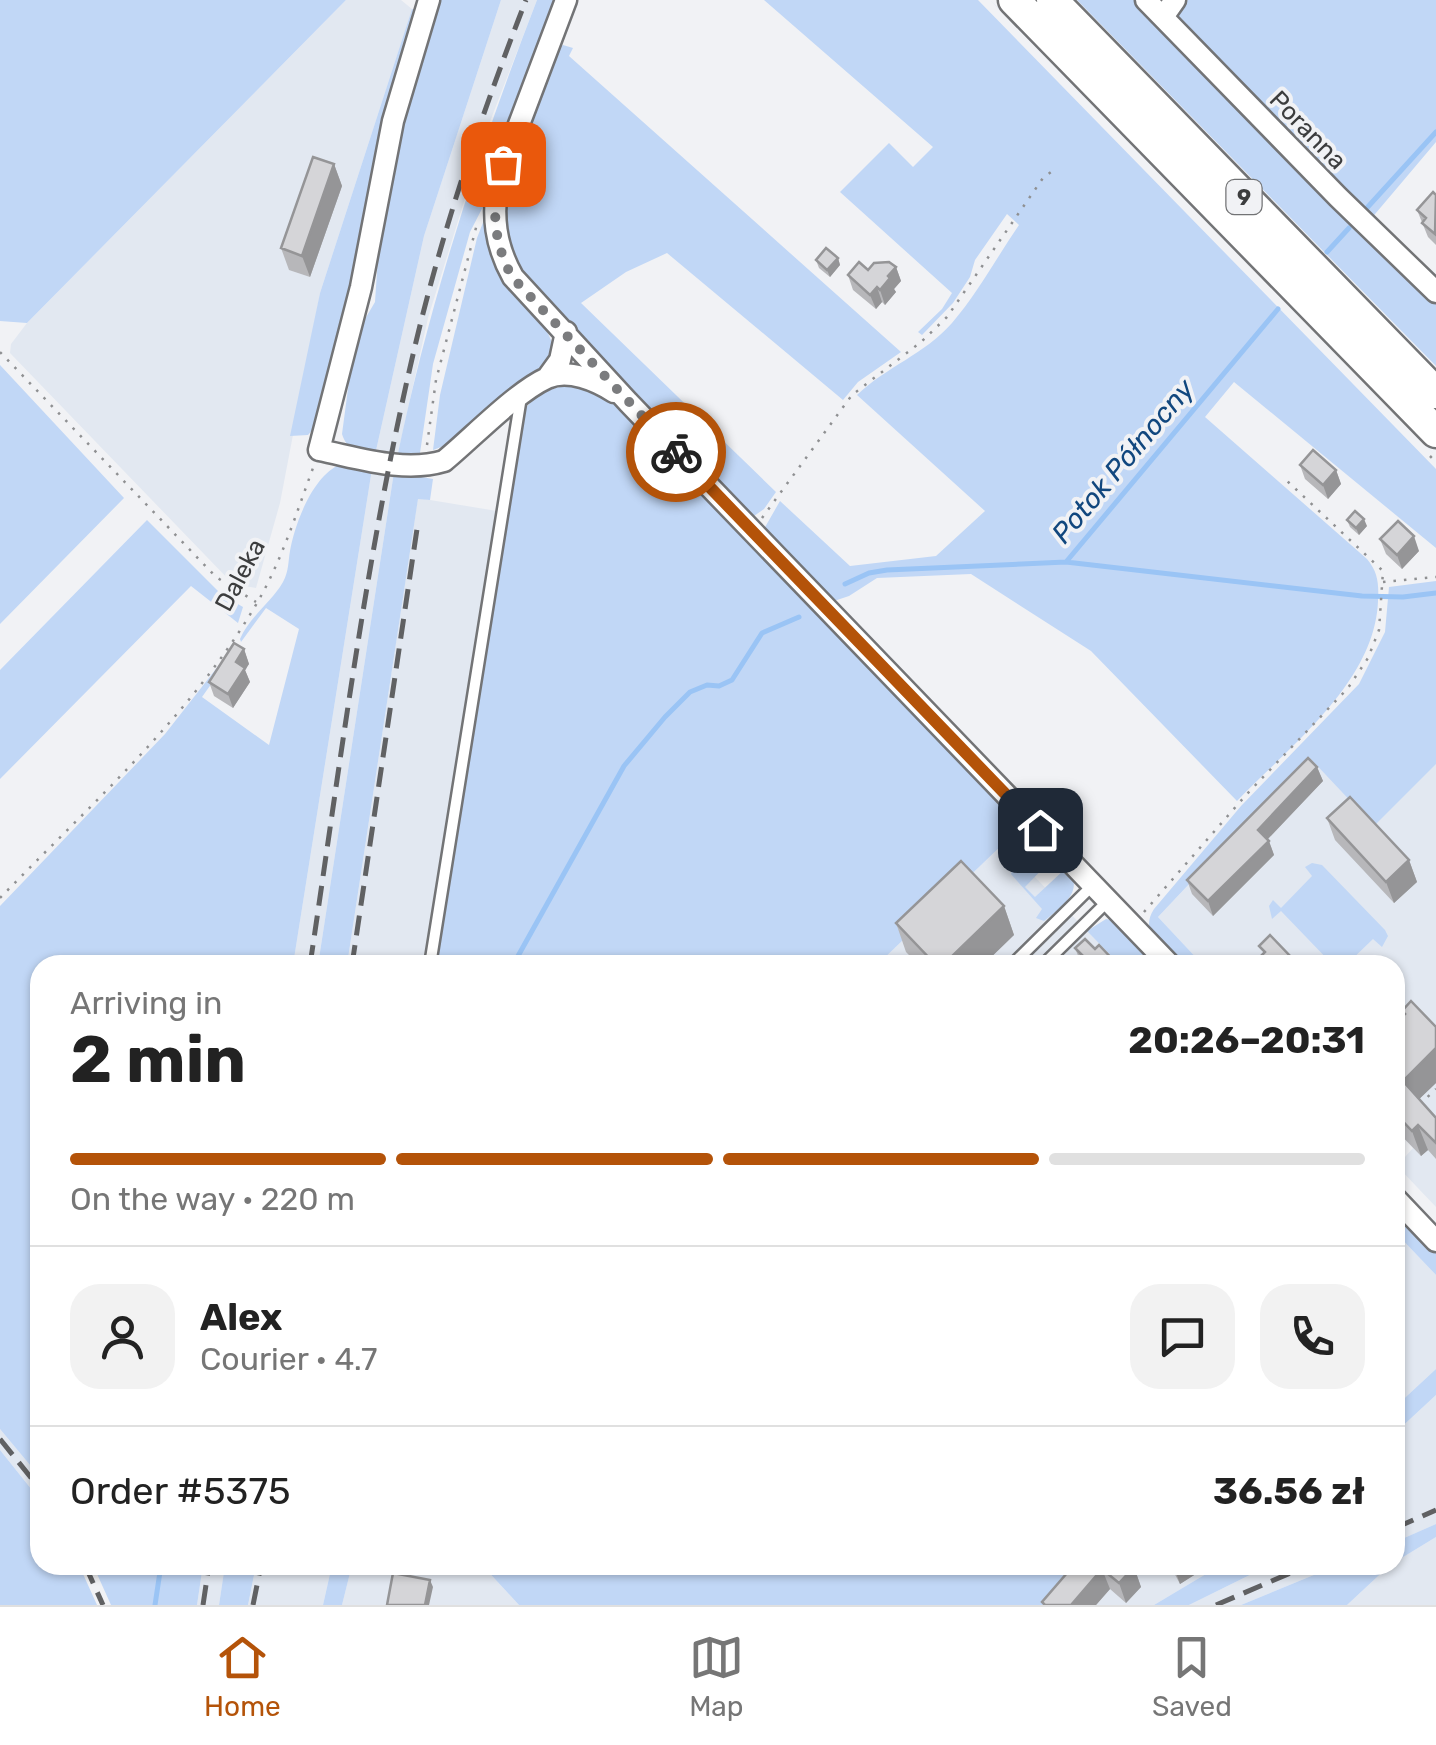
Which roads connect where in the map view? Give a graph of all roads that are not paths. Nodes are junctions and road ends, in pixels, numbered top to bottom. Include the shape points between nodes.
1 (428, 0) edge
2 (566, 0) edge
3 (1014, 0) edge
4 (1052, 0) edge
5 (1146, 0) edge
6 (1169, 8) edge
7 (1436, 292) edge
8 (566, 332) junction
9 (548, 378) junction
10 (1436, 393) edge
11 (521, 396) junction
12 (628, 402) junction
13 (1436, 432) edge
14 (1093, 885) junction
15 (1108, 901) junction
16 (432, 955) edge
17 (1022, 955) edge
18 (1053, 955) edge
19 (1160, 955) edge
20 (1405, 1196) edge
21 (1436, 1241) edge

1 - 11 street via 393,122 319,450 379,463 444,461
2 - 8 street via 495,199 501,256 527,295
3 - 13 main road, 9
4 - 10 main road, 9
5 - 6 street, Poranna
6 - 7 street, Poranna via 1338,196
8 - 9 street
8 - 12 street
9 - 11 street
9 - 12 street via 590,380
11 - 16 lane
12 - 14 street
14 - 15 street
14 - 17 lane
15 - 18 lane
15 - 19 street
20 - 21 street

